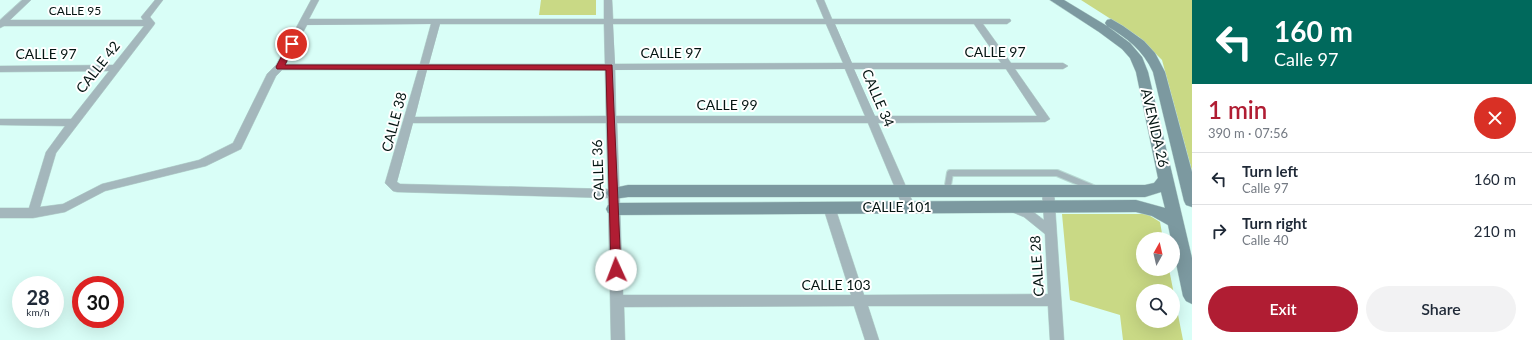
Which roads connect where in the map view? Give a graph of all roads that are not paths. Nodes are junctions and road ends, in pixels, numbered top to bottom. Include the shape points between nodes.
1 (27, 0) edge
2 (159, 0) edge
3 (315, 0) edge
4 (608, 0) edge
5 (820, 0) edge
6 (1056, 0) edge
7 (1074, 0) edge
8 (608, 21) junction
9 (829, 21) junction
10 (977, 21) junction
11 (1007, 21) dead end
12 (304, 22) junction
13 (436, 22) junction
14 (150, 23) junction
15 (1, 24) edge
16 (848, 66) junction
17 (1008, 66) junction
18 (1063, 66) dead end
19 (280, 67) junction
20 (610, 67) junction
21 (115, 68) junction
22 (423, 68) junction
23 (0, 69) edge
24 (871, 119) junction
25 (409, 120) junction
26 (611, 120) junction
27 (0, 122) edge
28 (73, 122) junction
29 (1166, 180) junction
30 (902, 191) junction
31 (947, 191) junction
32 (1101, 191) junction
33 (1048, 199) junction
34 (614, 201) junction
35 (1192, 201) edge
36 (909, 207) junction
37 (1009, 207) junction
38 (830, 208) junction
39 (0, 213) edge
40 (33, 213) junction
41 (1176, 222) junction
42 (1050, 232) junction
43 (1192, 296) edge
44 (1055, 300) junction
45 (617, 301) junction
46 (859, 301) junction
47 (618, 340) edge
48 (872, 340) edge
49 (1057, 340) edge

1 - 15 street
2 - 14 street, CALLE 42 via 145,17
3 - 12 street
4 - 8 street, CALLE 36
5 - 9 street, CALLE 34
6 - 29 street, AVENIDA 26 via 1117,39 1136,57 1142,72
7 - 35 street, AVENIDA 26 via 1132,37 1154,58
8 - 9 street
8 - 13 street
8 - 20 street, CALLE 36
9 - 10 street
9 - 16 street, CALLE 34
10 - 11 street
10 - 17 street
12 - 13 street
12 - 19 street
13 - 22 street, CALLE 38
14 - 15 street, CALLE 95
14 - 21 street, CALLE 42
16 - 17 street, CALLE 97
16 - 20 street, CALLE 97
16 - 24 street, CALLE 34
17 - 18 street, CALLE 97
17 - 24 street, CALLE 99 via 1045,119
19 - 22 street, CALLE 97
19 - 40 street via 272,74 237,146 202,163 102,188 65,208
20 - 22 street, CALLE 97
20 - 26 street, CALLE 36
21 - 23 street, CALLE 97
21 - 28 street, CALLE 42
22 - 25 street, CALLE 38
24 - 26 street, CALLE 99
24 - 30 street, CALLE 34
25 - 26 street, CALLE 99
25 - 34 street, CALLE 38 via 391,183 397,188 602,194
26 - 34 street, CALLE 36
27 - 28 street
28 - 40 street, CALLE 42 via 50,152
29 - 32 street, CALLE 101 via 1152,190
29 - 41 street, AVENIDA 26
30 - 31 street, CALLE 101
30 - 34 street, CALLE 101 via 636,191
30 - 36 street, CALLE 34
31 - 32 lane via 950,173 1057,174
31 - 33 street, CALLE 101
32 - 33 street, CALLE 101
33 - 37 street, CALLE 101
33 - 41 street, CALLE 101 via 1142,207
33 - 42 street, CALLE 28
34 - 38 street, CALLE 101
34 - 45 street, CALLE 36
36 - 37 street, CALLE 101
36 - 38 street, CALLE 101
37 - 42 street via 1028,214
38 - 46 street
39 - 40 street
41 - 43 street, AVENIDA 26
42 - 44 street, CALLE 28
44 - 46 street, CALLE 103
44 - 49 street, CALLE 28
45 - 46 street, CALLE 103
45 - 47 street, CALLE 36
46 - 48 street

